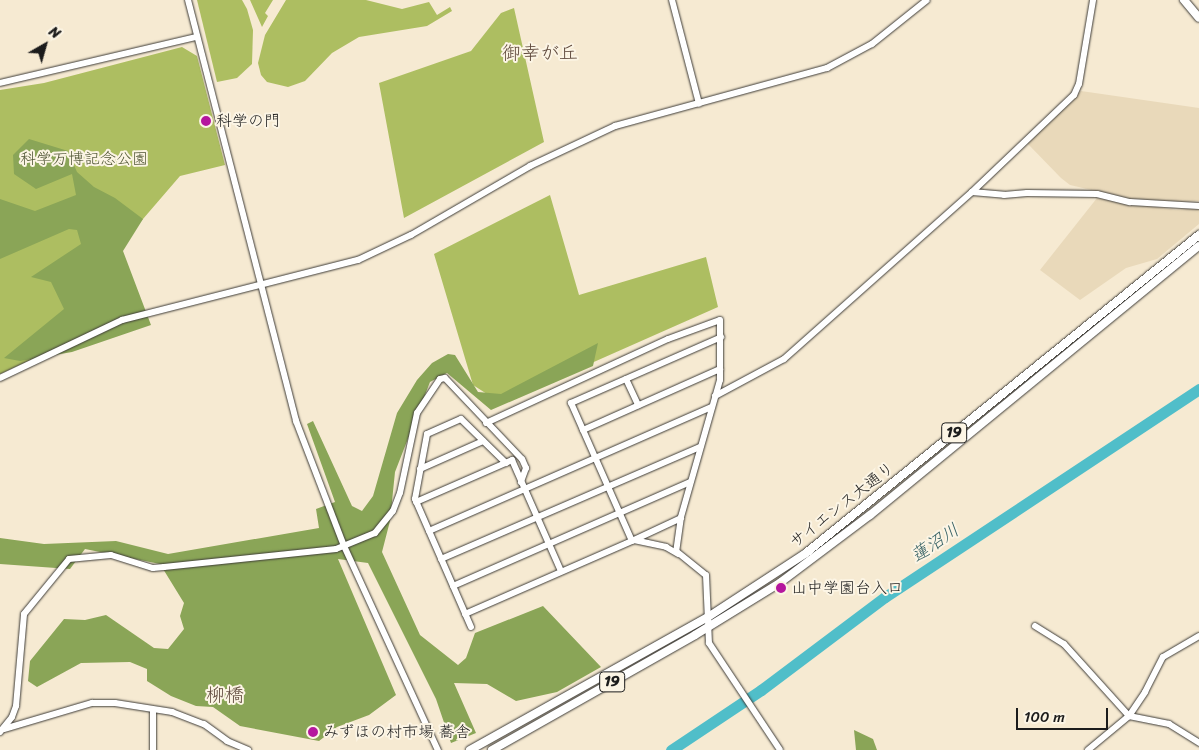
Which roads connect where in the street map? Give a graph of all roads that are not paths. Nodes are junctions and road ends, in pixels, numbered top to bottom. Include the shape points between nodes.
1 (188, 0) edge
2 (672, 0) edge
3 (927, 0) edge
4 (1093, 0) edge
5 (1184, 0) edge
6 (1199, 18) edge
7 (196, 37) junction
8 (0, 84) edge
9 (698, 104) junction
10 (972, 192) junction
11 (1199, 206) edge
12 (1199, 234) edge
13 (1199, 246) edge
14 (260, 287) junction
15 (721, 337) junction
16 (720, 368) junction
17 (0, 378) edge
18 (626, 379) junction
19 (715, 396) junction
20 (638, 405) junction
21 (712, 407) junction
22 (486, 423) junction
23 (583, 430) junction
24 (483, 441) junction
25 (700, 446) junction
26 (595, 458) junction
27 (506, 463) junction
28 (420, 469) junction
29 (690, 482) junction
30 (523, 486) junction
31 (608, 487) junction
32 (416, 502) junction
33 (620, 513) junction
34 (537, 518) junction
35 (680, 518) junction
36 (429, 531) junction
37 (633, 540) junction
38 (549, 544) junction
39 (344, 546) junction
40 (678, 554) junction
41 (441, 560) junction
42 (561, 572) junction
43 (453, 586) junction
44 (465, 614) junction
45 (708, 617) junction
46 (1034, 626) dead end
47 (471, 627) dead end
48 (708, 628) junction
49 (1199, 636) edge
50 (153, 710) junction
51 (1129, 716) junction
52 (2, 730) edge
53 (1199, 743) edge
54 (1099, 747) edge
55 (153, 750) edge
56 (248, 750) edge
57 (438, 750) edge
58 (470, 750) edge
59 (492, 750) edge
60 (780, 750) edge
61 (1088, 750) edge

1 - 7 street
2 - 9 street
3 - 9 street via 872,44 827,68
4 - 10 street via 1080,84 1074,95
5 - 6 main road
7 - 8 street
7 - 14 street
9 - 14 street via 615,126 569,147 404,239 358,260
10 - 11 street via 1004,196 1027,193 1097,194 1139,203
10 - 19 street via 784,359
12 - 45 main road, サイエンス大通り / 19 via 852,518 806,553
13 - 48 main road, サイエンス大通り / 19 via 870,515 781,582
14 - 17 street via 122,320
14 - 39 street via 296,421
15 - 16 street
15 - 18 street
15 - 22 street via 720,320 668,339
16 - 19 street
16 - 20 street
18 - 20 street
18 - 23 street via 571,403
19 - 21 street
20 - 23 street
21 - 25 street
21 - 26 street
22 - 30 street via 524,463
22 - 39 street via 445,378 440,379 417,413 393,511 375,533
23 - 26 street
24 - 27 street
24 - 28 street
24 - 28 street via 461,419 427,434
25 - 29 street
25 - 31 street
26 - 30 street
26 - 31 street
27 - 30 street via 512,460
27 - 32 street
28 - 32 street
29 - 33 street
29 - 35 street
30 - 34 street
30 - 36 street
31 - 33 street
31 - 34 street
32 - 36 street
33 - 37 street
33 - 38 street
34 - 38 street
34 - 41 street
35 - 37 street
35 - 40 street
36 - 41 street
37 - 40 street via 666,547
37 - 42 street
38 - 42 street
38 - 43 street
39 - 52 street via 153,568 111,556 69,558 24,614 16,706 12,718
39 - 57 street
40 - 45 street via 706,575
41 - 43 street
42 - 44 street
43 - 44 street
44 - 47 street
45 - 48 street
45 - 58 main road, サイエンス大通り / 19
46 - 51 street via 1064,644
48 - 59 main road, サイエンス大通り / 19
48 - 60 street via 709,643
49 - 51 street via 1163,657 1146,692
50 - 52 street via 115,702 92,703
50 - 55 street
50 - 56 street via 172,712 204,724 227,741
51 - 53 street via 1168,724
51 - 54 street
54 - 61 street

